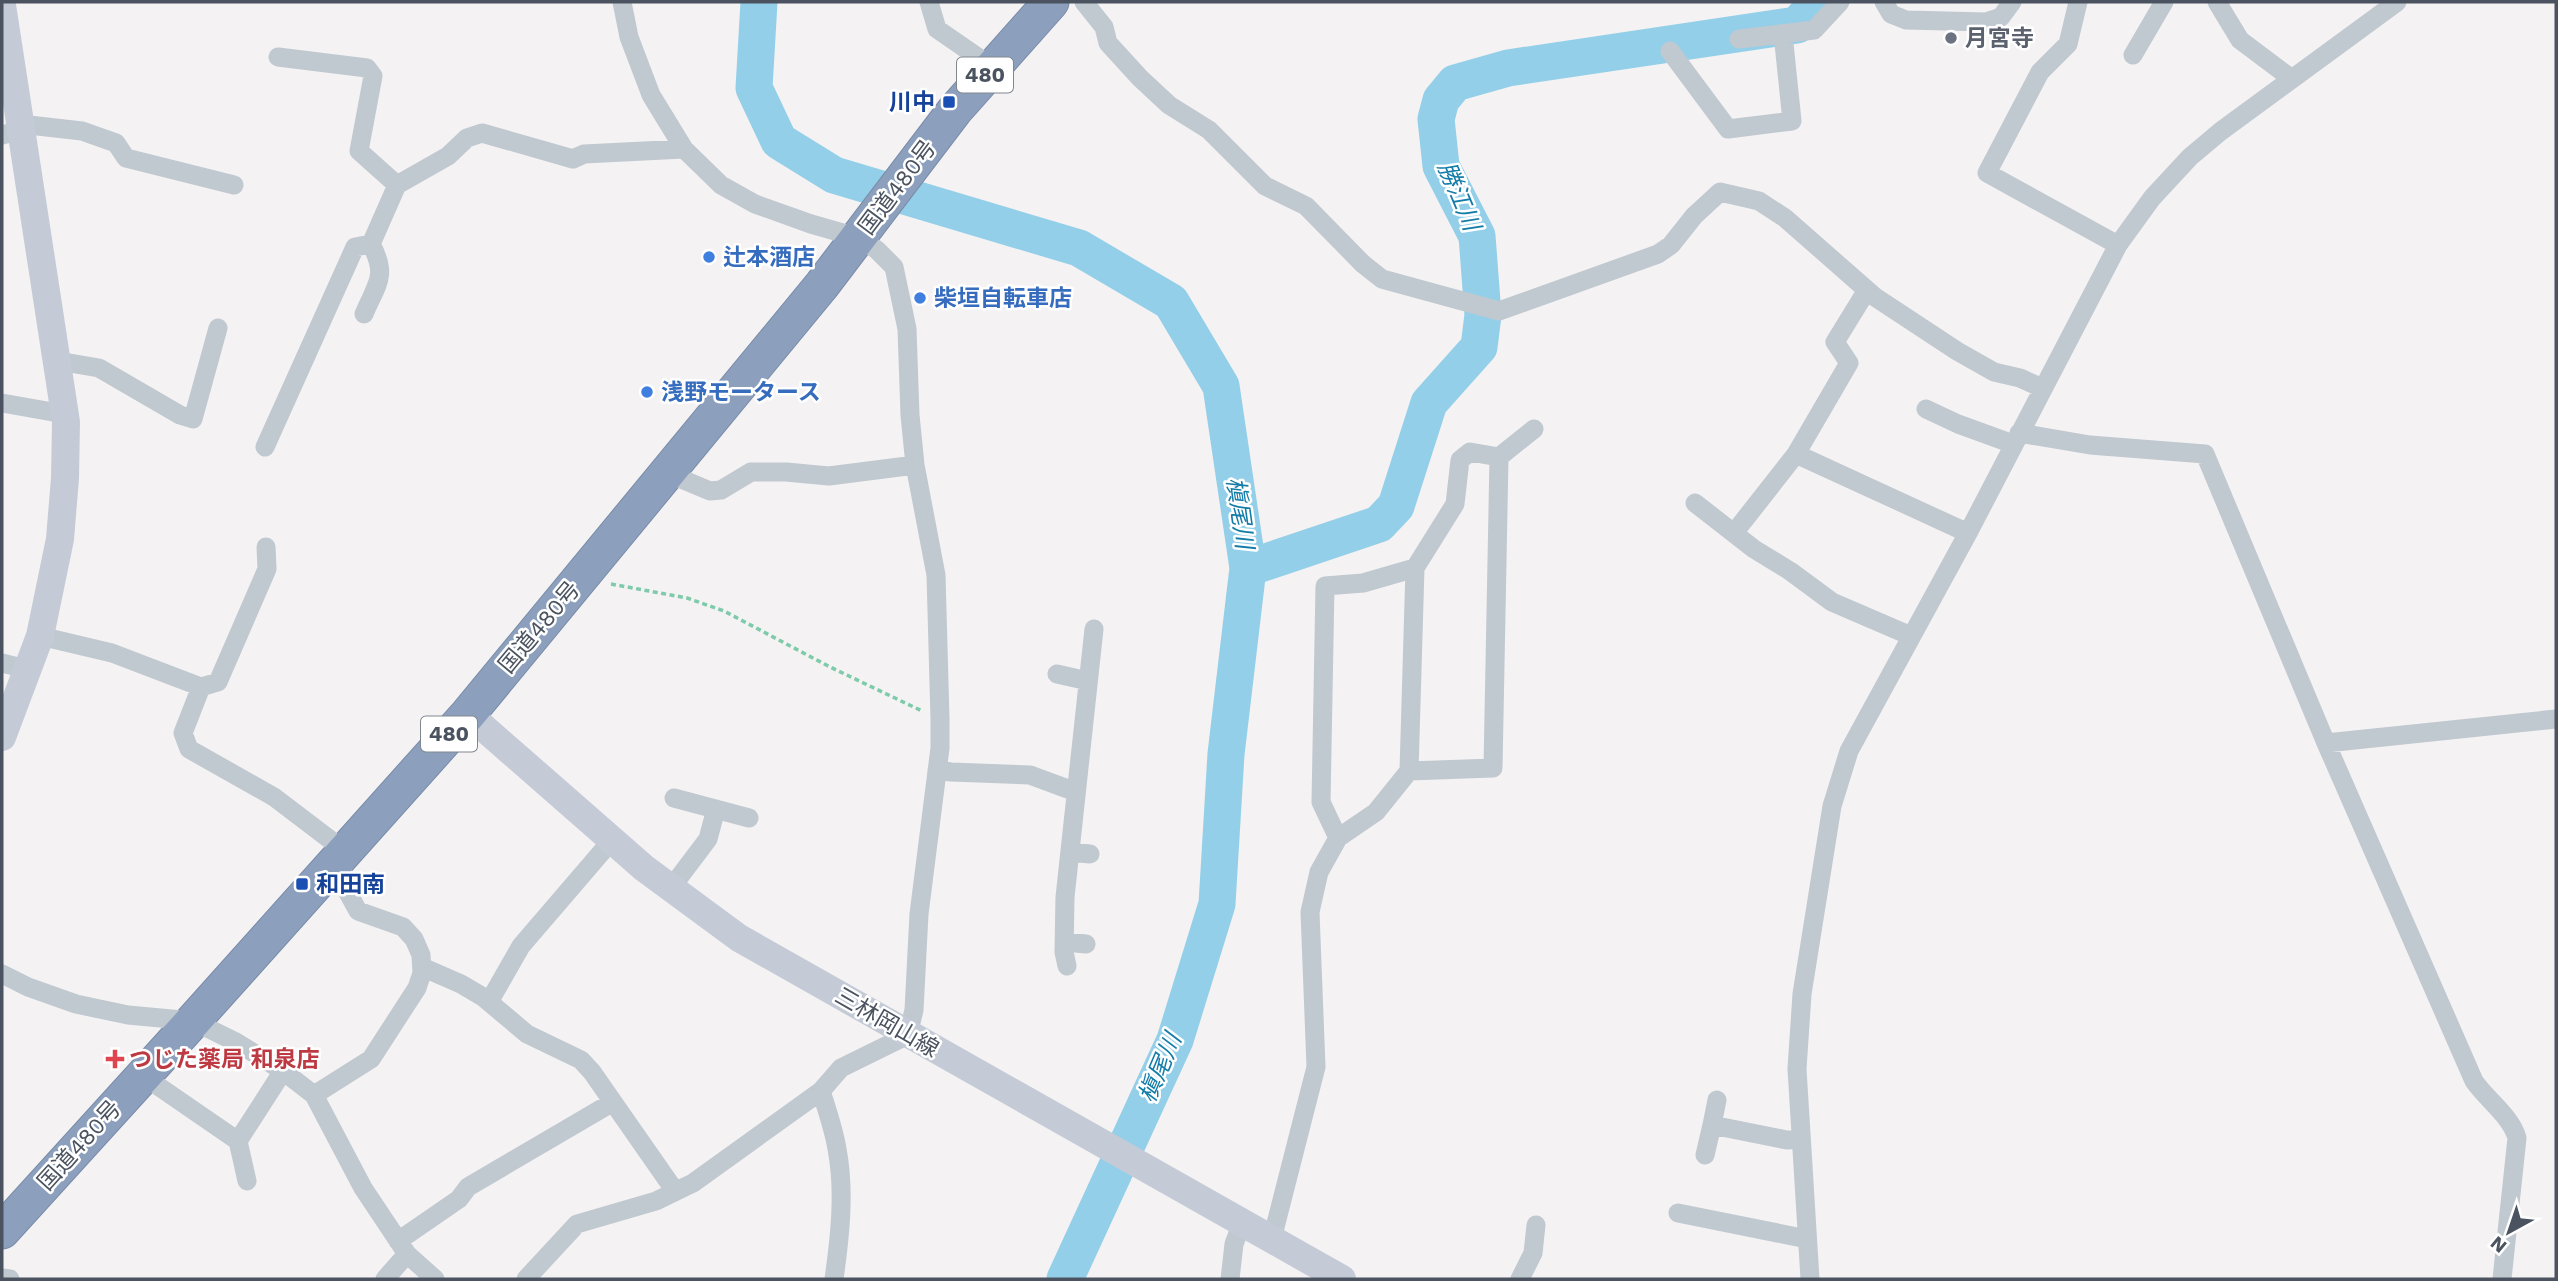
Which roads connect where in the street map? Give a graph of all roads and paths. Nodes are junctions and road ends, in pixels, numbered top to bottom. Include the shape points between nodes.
1 (622, 2) edge
2 (929, 2) edge
3 (1051, 2) edge
4 (1084, 2) edge
5 (1840, 2) edge
6 (1884, 2) edge
7 (2012, 2) edge
8 (2078, 2) edge
9 (2164, 2) edge
10 (2218, 2) edge
11 (2397, 2) edge
12 (2, 5) edge
13 (1783, 34) junction
14 (1739, 39) dead end
15 (1670, 51) dead end
16 (2133, 55) dead end
17 (278, 57) dead end
18 (992, 67) junction
19 (2292, 79) junction
20 (14, 130) edge
21 (684, 149) junction
22 (234, 185) dead end
23 (397, 185) junction
24 (867, 228) junction
25 (371, 244) junction
26 (2118, 245) junction
27 (1867, 290) junction
28 (364, 314) dead end
29 (218, 328) dead end
30 (58, 361) junction
31 (2042, 388) junction
32 (2, 403) edge
33 (1926, 409) dead end
34 (64, 414) junction
35 (1534, 429) dead end
36 (2016, 438) junction
37 (265, 447) dead end
38 (1796, 454) junction
39 (1499, 457) junction
40 (915, 465) junction
41 (667, 473) junction
42 (1695, 503) dead end
43 (1734, 533) junction
44 (1968, 533) junction
45 (266, 547) dead end
46 (1415, 568) junction
47 (580, 578) junction
48 (1094, 629) dead end
49 (40, 636) junction
50 (1911, 636) junction
51 (14, 666) edge
52 (1057, 674) dead end
53 (1088, 681) junction
54 (201, 687) junction
55 (468, 714) junction
56 (940, 719) junction
57 (2556, 719) edge
58 (2, 737) edge
59 (2326, 743) junction
60 (937, 769) junction
61 (1409, 771) junction
62 (1076, 792) junction
63 (674, 798) dead end
64 (716, 809) junction
65 (750, 818) dead end
66 (1338, 838) junction
67 (611, 840) junction
68 (1070, 852) junction
69 (342, 854) junction
70 (1090, 854) dead end
71 (671, 888) junction
72 (1065, 942) junction
73 (1086, 944) dead end
74 (1067, 966) dead end
75 (422, 967) junction
76 (2, 974) edge
77 (489, 1002) junction
78 (193, 1021) junction
79 (908, 1035) junction
80 (283, 1071) junction
81 (142, 1075) junction
82 (821, 1091) junction
83 (314, 1095) junction
84 (1717, 1100) dead end
85 (613, 1102) junction
86 (1712, 1125) junction
87 (1801, 1139) junction
88 (238, 1141) junction
89 (1705, 1155) dead end
90 (247, 1181) dead end
91 (675, 1191) junction
92 (1678, 1213) dead end
93 (1242, 1223) junction
94 (1536, 1225) dead end
95 (2, 1231) edge
96 (1272, 1239) junction
97 (1807, 1239) junction
98 (403, 1248) junction
99 (2, 1278) edge
100 (528, 1278) edge
101 (10, 1279) edge
102 (386, 1279) edge
103 (435, 1279) edge
104 (834, 1279) edge
105 (1230, 1279) edge
106 (1342, 1279) edge
107 (1520, 1279) edge
108 (1810, 1279) edge
109 (2501, 1279) edge

1 - 21 street via 629,37 651,95
2 - 18 street via 937,29
3 - 18 highway, 国道480号 / 480
4 - 27 street via 1104,27 1108,43 1169,105 1209,130 1265,186 1306,205 1382,279 1499,311 1658,254 1720,192 1759,201 1785,218
5 - 13 street via 1814,30
6 - 7 street via 1891,15 1906,20 1986,22 2001,17
8 - 26 street via 2068,44 2040,72 1987,173
9 - 16 street
10 - 19 street via 2240,40
11 - 19 street
12 - 20 main road
13 - 14 street
13 - 15 street via 1792,121 1728,129
17 - 23 street via 367,68 373,76 359,151
18 - 24 highway, 国道480号 / 480
19 - 26 street via 2190,157
20 - 22 street via 82,131 116,143 126,158
20 - 30 main road
21 - 23 street via 584,154 573,159 482,133 467,138 448,156
21 - 24 street via 721,185 755,204 811,224
23 - 25 street
24 - 40 street via 877,250 894,267 907,329
24 - 41 highway, 国道480号 / 480
25 - 28 street via 382,273
25 - 37 street via 355,247
26 - 31 street
27 - 31 street via 1994,372
27 - 38 street via 1835,342 1849,363
29 - 30 street via 193,419 99,368
30 - 34 main road
31 - 36 street
32 - 34 street
33 - 36 street via 1958,424
34 - 49 main road via 60,539
35 - 39 street
36 - 44 street
36 - 59 street via 2205,454
38 - 43 street
38 - 44 street
39 - 46 street via 1470,452 1460,460 1455,504
39 - 61 street via 1493,768
40 - 41 street via 829,476 751,472 721,490 710,491
40 - 56 street via 936,575
41 - 47 highway, 国道480号 / 480
42 - 43 street
43 - 50 street via 1832,602
44 - 50 street
45 - 54 street via 267,569 218,682
46 - 61 street
46 - 66 street via 1363,583 1325,586 1321,802
47 - 55 highway, 国道480号 / 480
47 - 56 path via 687,598 724,611
48 - 53 street
49 - 51 main road
49 - 54 street via 112,653
50 - 87 street via 1849,751 1832,806 1802,994 1797,1069
51 - 58 main road
52 - 53 street
53 - 62 street
54 - 69 street via 183,733 189,749 274,797
55 - 67 main road, 三林岡山線
55 - 69 highway, 国道480号 / 480
56 - 60 street
57 - 59 street
59 - 109 street via 2474,1081 2514,1127 2517,1138
60 - 62 street via 1030,775
60 - 79 street
61 - 66 street via 1376,812
62 - 68 street
63 - 64 street
64 - 65 street
64 - 71 street via 709,839
66 - 96 street via 1319,872 1310,912 1316,1067
67 - 71 main road, 三林岡山線
67 - 77 street via 521,946
68 - 70 street
68 - 72 street
69 - 75 street via 346,889 359,911 403,926 414,939
69 - 78 highway, 国道480号 / 480
71 - 79 main road, 三林岡山線 via 739,938
72 - 73 street
72 - 74 street
75 - 77 street
75 - 83 street via 417,988 372,1059
76 - 78 street via 76,1004
77 - 85 street via 527,1034 581,1060
78 - 80 street
78 - 81 highway, 国道480号 / 480
79 - 82 street via 841,1068
79 - 93 main road, 三林岡山線
80 - 83 street
80 - 88 street
81 - 88 street
81 - 95 highway, 国道480号 / 480
82 - 91 street via 712,1170
82 - 104 street via 838,1149 839,1234
83 - 98 street via 363,1188
84 - 86 street
85 - 91 street
85 - 98 street via 468,1187
86 - 87 street
86 - 89 street
87 - 97 street
88 - 90 street
91 - 100 street via 577,1224
92 - 97 street
93 - 96 main road, 三林岡山線
93 - 105 street
94 - 107 street via 1543,1246
96 - 106 main road, 三林岡山線
97 - 108 street
98 - 102 street
98 - 103 street
99 - 101 street

